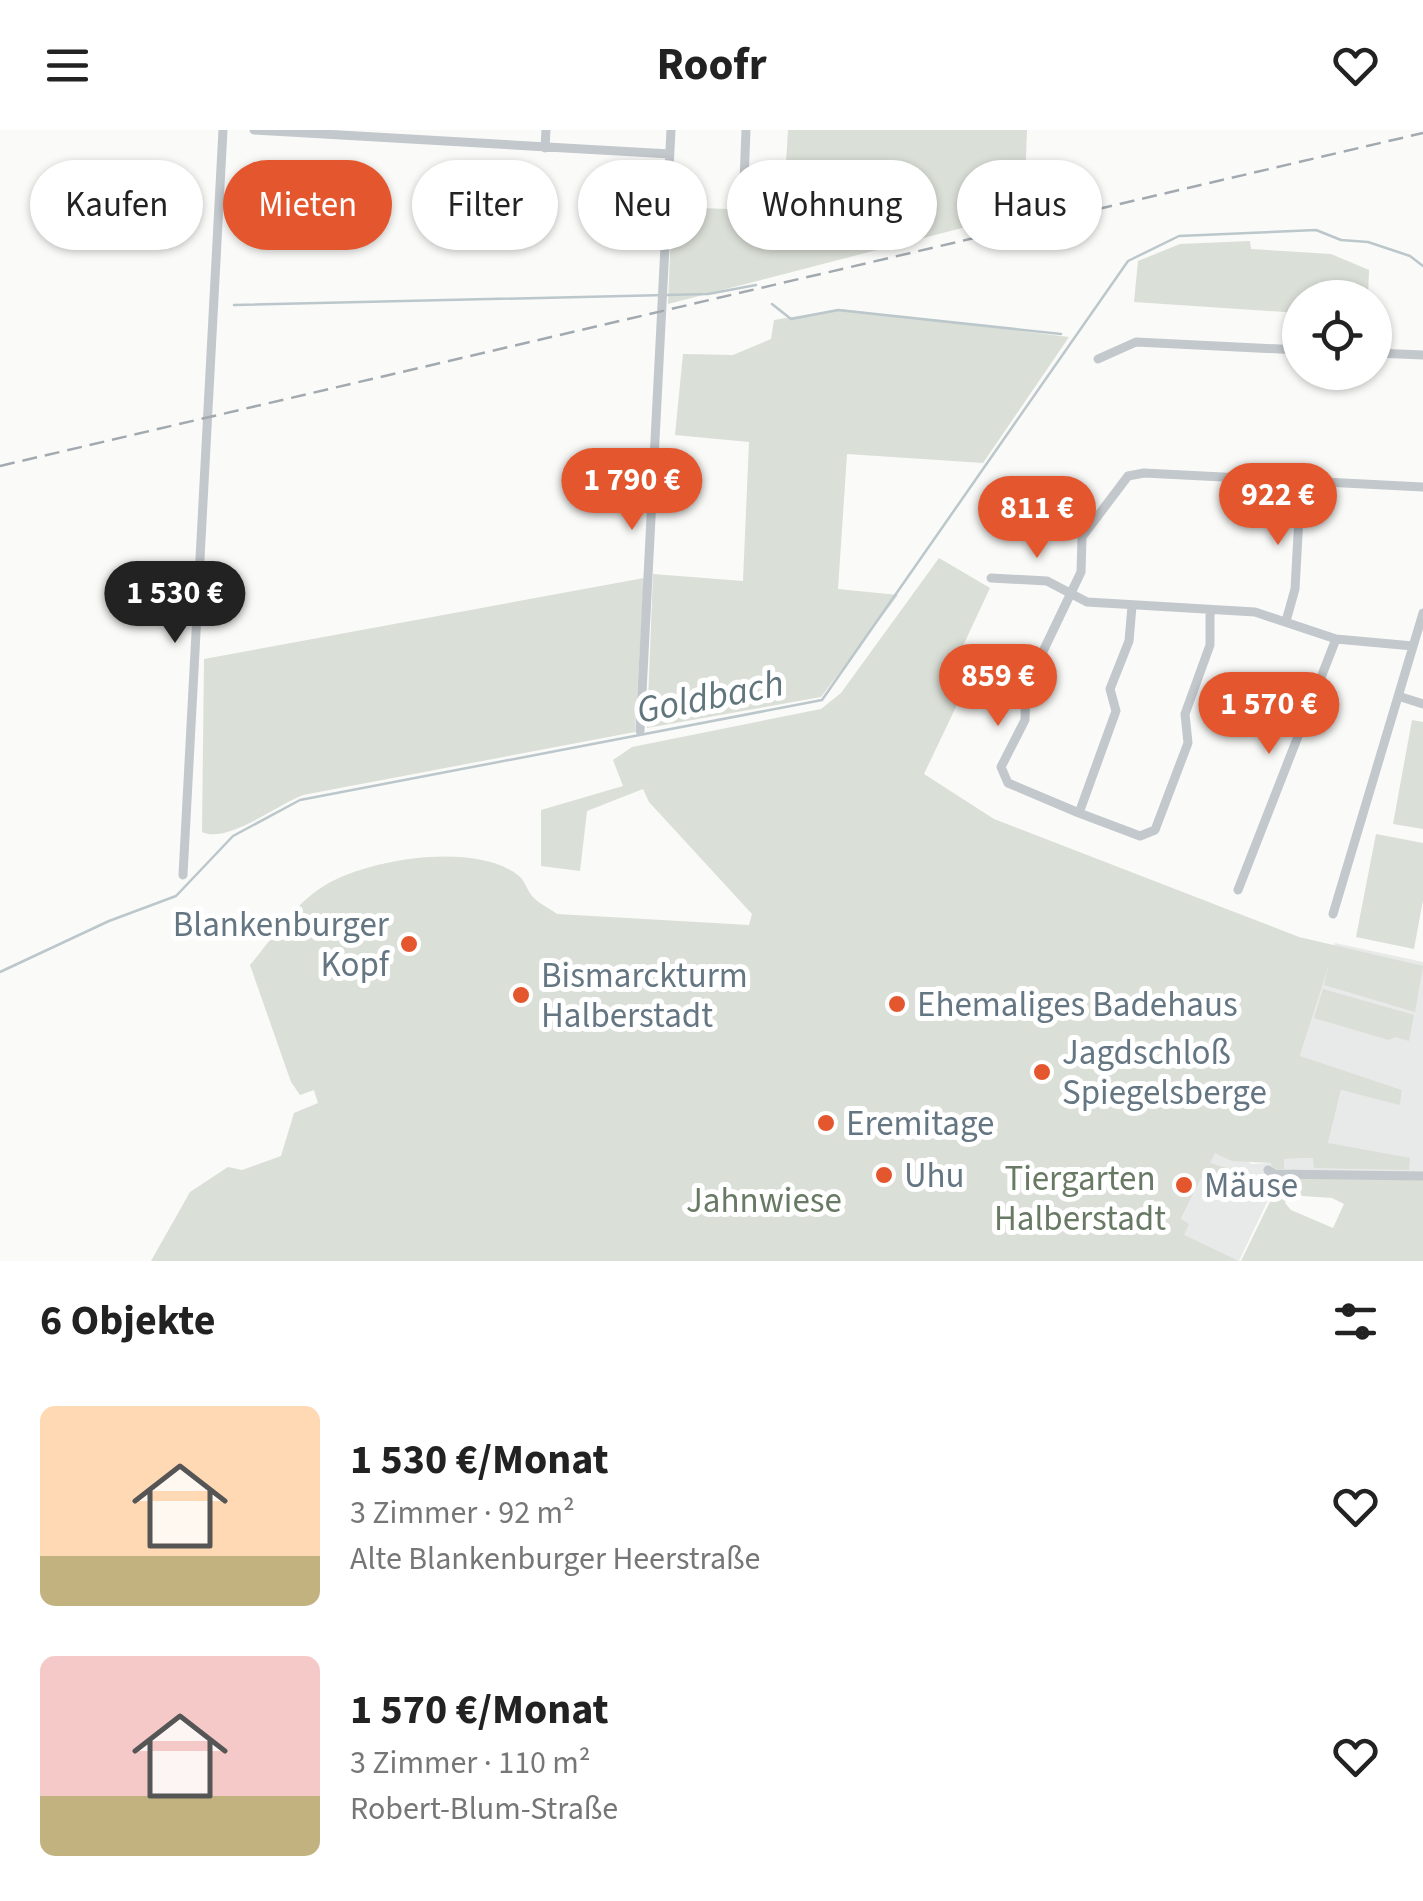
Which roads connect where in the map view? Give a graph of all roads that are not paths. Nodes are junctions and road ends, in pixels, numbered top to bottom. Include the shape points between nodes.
1 (223, 130) edge
2 (254, 130) edge
3 (454, 130) edge
4 (546, 130) edge
5 (672, 130) edge
6 (746, 130) edge
7 (338, 133) edge
8 (453, 143) junction
9 (545, 148) junction
10 (670, 154) junction
11 (745, 160) edge
12 (1282, 349) edge
13 (1392, 354) edge
14 (1423, 356) edge
15 (1098, 359) dead end
16 (1301, 481) junction
17 (1423, 487) edge
18 (992, 578) dead end
19 (1070, 592) junction
20 (1132, 606) junction
21 (1210, 610) junction
22 (1423, 613) edge
23 (1286, 621) junction
24 (1336, 639) junction
25 (1413, 646) junction
26 (1398, 696) junction
27 (1423, 704) edge
28 (640, 731) dead end
29 (1079, 814) junction
30 (183, 875) dead end
31 (1238, 890) dead end
32 (1333, 914) dead end
33 (1268, 1170) dead end
34 (1423, 1176) edge

1 - 30 street
2 - 7 street
3 - 8 street
4 - 9 street
5 - 10 street
6 - 11 street
7 - 8 street
8 - 9 street
9 - 10 street
10 - 28 street
12 - 15 street via 1136,342
13 - 14 street
16 - 17 street
16 - 19 street via 1134,473 1082,537 1081,572
16 - 23 street via 1295,589
18 - 19 street via 1047,581
19 - 20 street via 1087,602
19 - 29 street via 1026,687 1025,720 1002,767 1008,783
20 - 21 street
20 - 29 street via 1129,641 1110,689 1116,711
21 - 23 street
21 - 29 street via 1210,644 1185,714 1188,743 1155,830 1140,836
22 - 25 street
23 - 24 street
24 - 25 street
24 - 31 street
25 - 26 street
26 - 27 street
26 - 32 street
33 - 34 street

